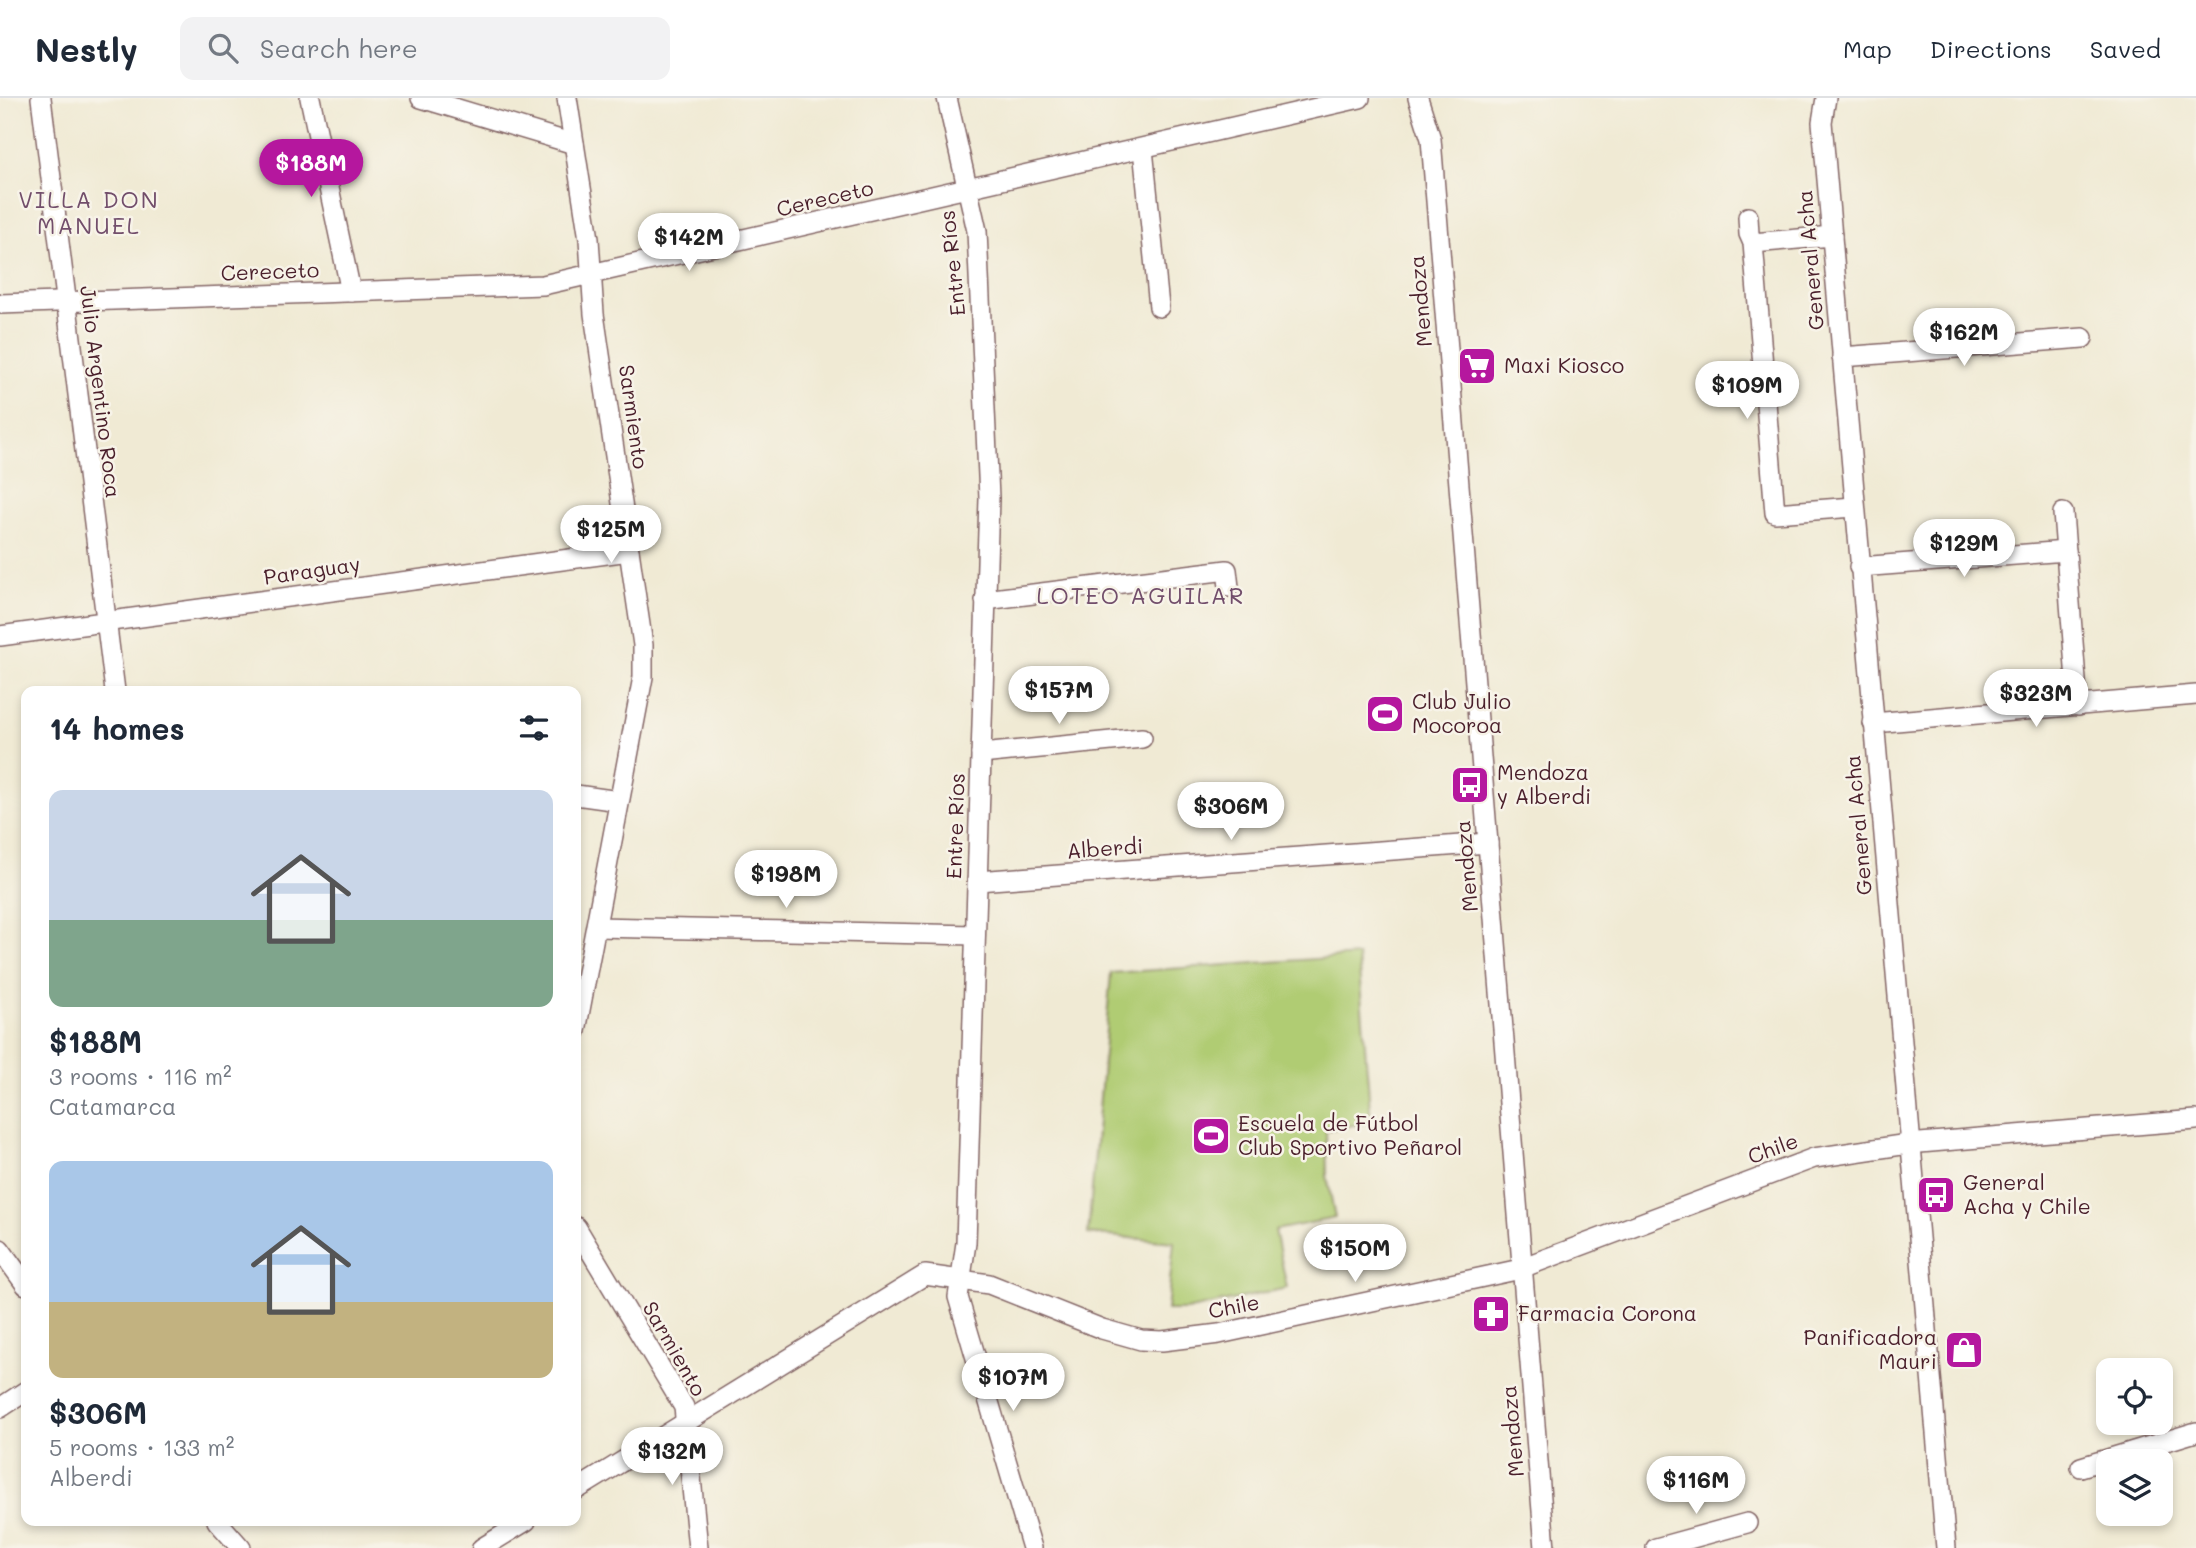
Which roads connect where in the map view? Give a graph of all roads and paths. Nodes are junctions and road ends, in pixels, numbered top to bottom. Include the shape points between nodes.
1 (41, 98) edge
2 (310, 98) edge
3 (421, 98) edge
4 (567, 98) edge
5 (947, 98) edge
6 (1360, 98) edge
7 (1418, 98) edge
8 (1826, 98) edge
9 (574, 144) junction
10 (1143, 149) junction
11 (968, 190) junction
12 (1748, 217) dead end
13 (1832, 236) junction
14 (1754, 243) junction
15 (592, 274) junction
16 (351, 292) junction
17 (66, 301) junction
18 (0, 304) edge
19 (1159, 307) dead end
20 (2084, 338) dead end
21 (1842, 357) junction
22 (1854, 507) junction
23 (2063, 513) dead end
24 (629, 551) junction
25 (2066, 551) junction
26 (1860, 566) junction
27 (1229, 587) dead end
28 (985, 600) junction
29 (106, 622) junction
30 (0, 636) edge
31 (114, 686) edge
32 (2196, 695) edge
33 (2078, 706) junction
34 (1873, 723) junction
35 (1142, 738) dead end
36 (981, 754) junction
37 (581, 796) edge
38 (619, 801) junction
39 (1488, 844) junction
40 (977, 881) junction
41 (596, 927) junction
42 (975, 934) junction
43 (581, 1005) edge
44 (2196, 1120) edge
45 (1908, 1144) junction
46 (581, 1235) edge
47 (0, 1249) edge
48 (1522, 1268) junction
49 (21, 1278) edge
50 (960, 1280) junction
51 (21, 1394) edge
52 (0, 1408) edge
53 (686, 1422) junction
54 (2196, 1432) edge
55 (2081, 1467) dead end
56 (581, 1487) edge
57 (1747, 1522) dead end
58 (221, 1526) edge
59 (518, 1526) edge
60 (241, 1548) edge
61 (482, 1548) edge
62 (698, 1548) edge
63 (1032, 1548) edge
64 (1545, 1548) edge
65 (1657, 1548) edge
66 (1946, 1548) edge

1 - 17 street, Julio Argentino Roca
2 - 16 street
3 - 9 street
4 - 9 street, Sarmiento
5 - 11 street, Entre Ríos
6 - 10 street, Cereceto
7 - 39 street, Mendoza via 1431,139
8 - 13 street, General Acha via 1822,122
9 - 15 street, Sarmiento
10 - 11 street, Cereceto
10 - 19 street
11 - 15 street, Cereceto
11 - 28 street, Entre Ríos via 977,231 984,364 989,498
12 - 14 street
13 - 14 street
13 - 21 street, General Acha
14 - 22 street via 1775,513
15 - 16 street, Cereceto via 543,285
15 - 24 street, Sarmiento
16 - 17 street, Cereceto
17 - 18 street, Cereceto
17 - 29 street, Julio Argentino Roca
20 - 21 street
21 - 22 street, General Acha
22 - 26 street, General Acha
23 - 25 street
24 - 29 street, Paraguay
24 - 38 street, Sarmiento via 643,645 643,677
25 - 26 street
25 - 33 street
26 - 34 street, General Acha
27 - 28 street via 1227,570
28 - 36 street, Entre Ríos
29 - 30 street, Paraguay
29 - 31 street, Julio Argentino Roca
32 - 33 street
33 - 34 street
34 - 45 street, General Acha
35 - 36 street
36 - 40 street, Entre Ríos
37 - 38 street
38 - 41 street, Sarmiento
39 - 40 street, Alberdi
39 - 48 street, Mendoza
40 - 42 street, Entre Ríos
41 - 42 street
41 - 43 street, Sarmiento
42 - 50 street, Entre Ríos via 966,1243
44 - 45 street, Chile
45 - 48 street, Chile via 1814,1158
45 - 66 street, General Acha
46 - 53 street, Sarmiento via 684,1407
47 - 49 street
48 - 50 street, Chile via 1219,1334 1162,1341 1117,1333 989,1284
48 - 64 street, Mendoza
50 - 53 street, Chile via 925,1275
50 - 63 street, Entre Ríos via 958,1297
51 - 52 street
53 - 56 street, Chile
53 - 62 street, Sarmiento
54 - 55 street
57 - 65 street
58 - 60 street
59 - 61 street

